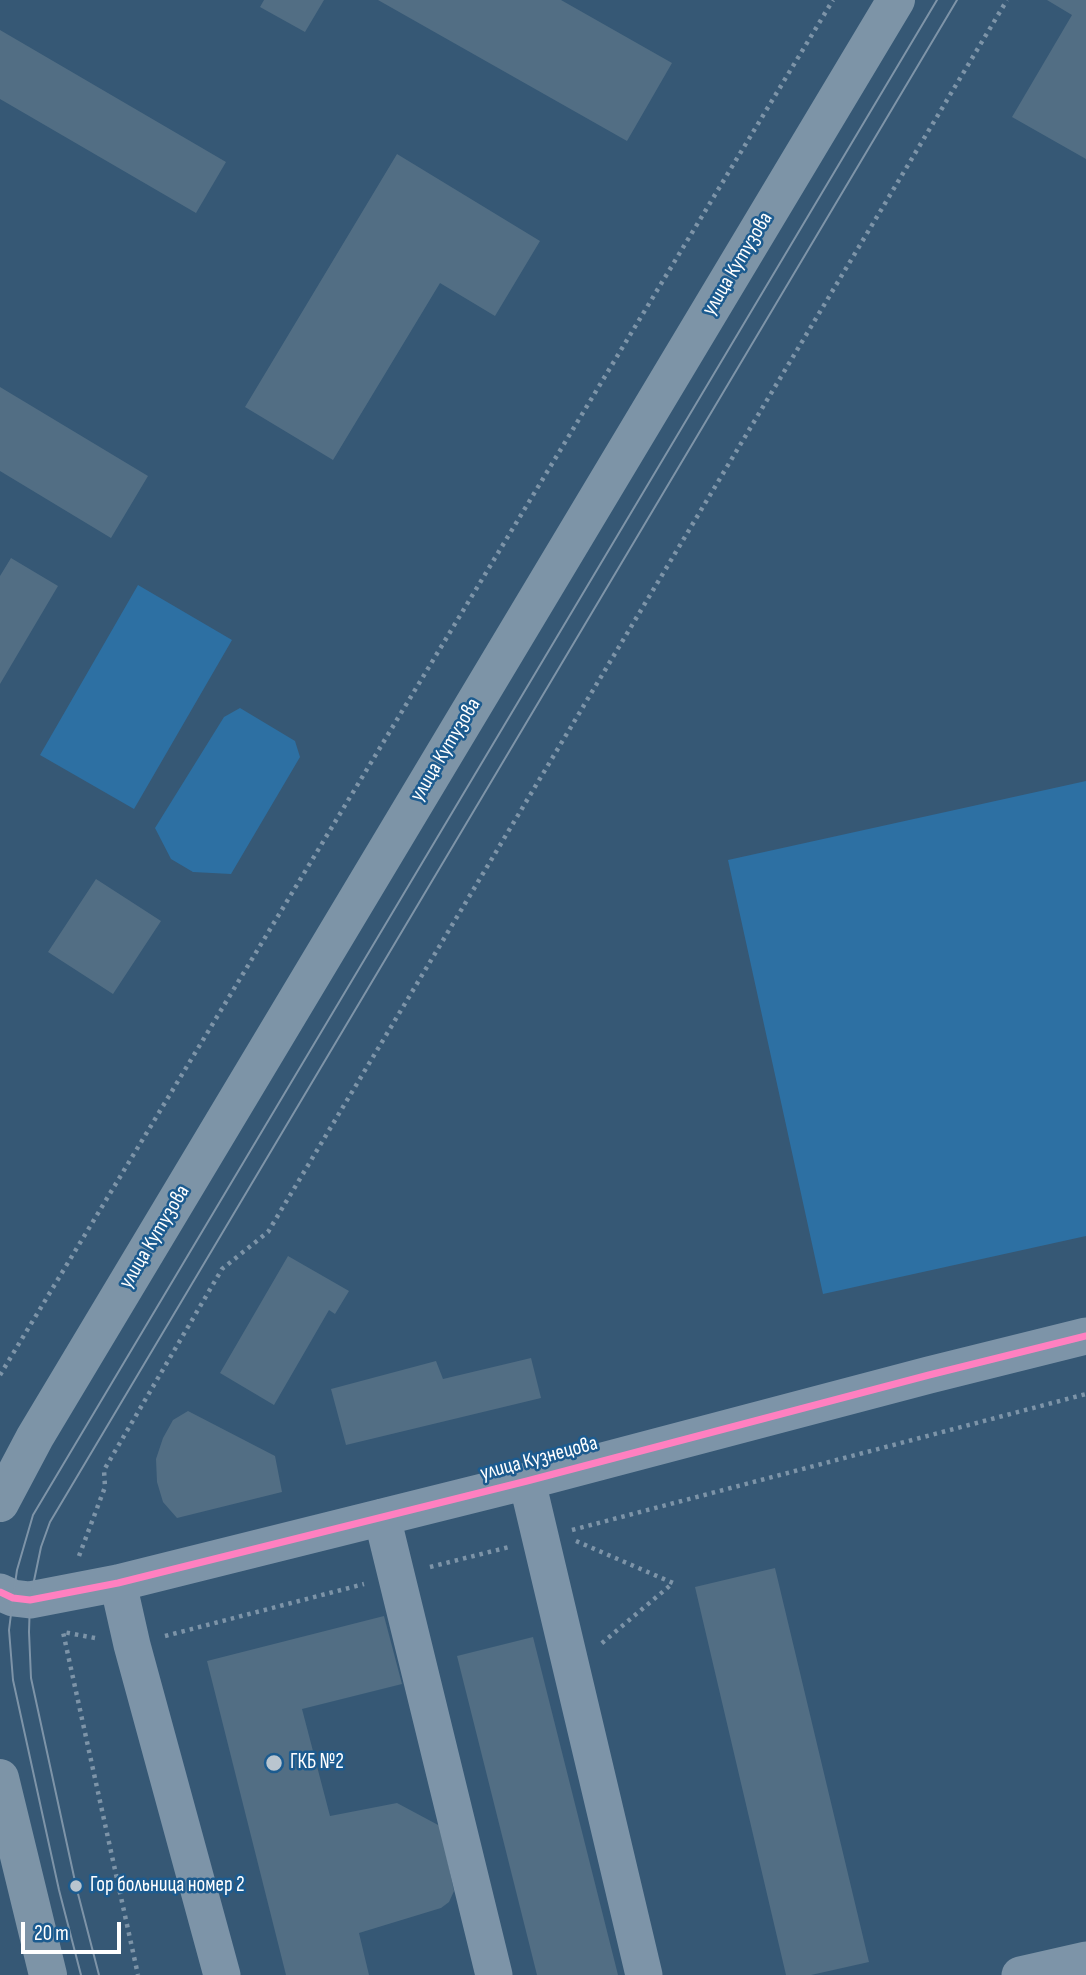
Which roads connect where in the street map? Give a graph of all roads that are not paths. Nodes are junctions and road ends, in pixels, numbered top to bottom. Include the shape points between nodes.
1 (897, 0) edge
2 (1086, 1336) edge
3 (527, 1481) junction
4 (0, 1503) edge
5 (382, 1517) junction
6 (118, 1583) junction
7 (0, 1592) edge
8 (0, 1778) edge
9 (1086, 1960) edge
10 (48, 1975) edge
11 (222, 1975) edge
12 (494, 1975) edge
13 (644, 1975) edge
14 (1020, 1975) edge

1 - 4 main road, улица Кутузова via 34,1437
2 - 3 street, улица Кузнецова
3 - 5 street, улица Кузнецова
3 - 13 street via 550,1536 571,1669
5 - 6 street, улица Кузнецова
5 - 12 street
6 - 7 street, улица Кузнецова via 30,1600
6 - 11 street
8 - 10 main road
9 - 14 street

